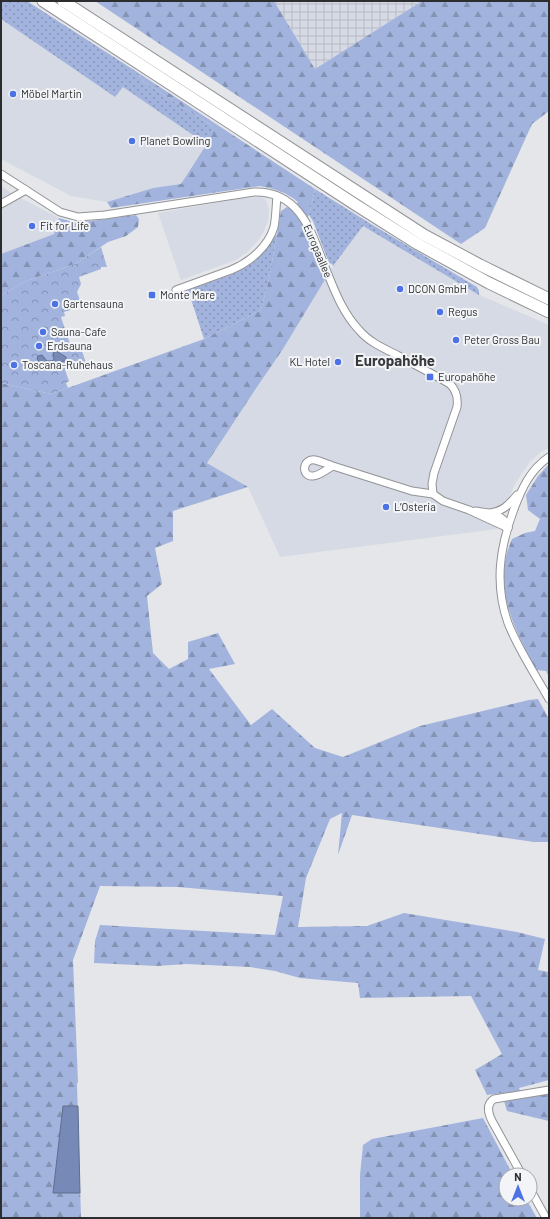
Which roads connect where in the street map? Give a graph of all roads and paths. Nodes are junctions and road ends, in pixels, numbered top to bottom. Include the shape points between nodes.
1 (43, 1) edge
2 (63, 1) edge
3 (76, 1) edge
4 (100, 26) junction
5 (1, 174) edge
6 (26, 190) junction
7 (278, 196) junction
8 (1, 204) edge
9 (176, 290) dead end
10 (549, 299) edge
11 (549, 312) edge
12 (549, 457) edge
13 (332, 466) dead end
14 (522, 488) junction
15 (434, 494) junction
16 (469, 510) junction
17 (490, 513) junction
18 (508, 528) junction
19 (549, 698) edge
20 (549, 1090) edge
21 (518, 1167) edge
22 (538, 1204) edge
23 (546, 1218) edge

1 - 11 highway via 412,240 489,283
2 - 4 highway
3 - 4 highway
4 - 10 highway via 424,235
5 - 6 street, Europaallee
6 - 7 street, Europaallee via 60,212 78,217 246,192
6 - 8 street
7 - 9 street via 274,226 255,256 232,270
7 - 15 street, Europaallee via 289,202 306,220 346,315 358,330 376,344 454,388 458,396 457,407 434,473
12 - 14 street via 534,469
13 - 15 street via 412,492
14 - 17 street via 506,507
14 - 18 street
15 - 16 street via 443,501
16 - 17 street
16 - 18 street
17 - 18 street via 502,518
18 - 19 street via 500,570 506,616 517,642
20 - 21 street via 494,1099 489,1105 492,1121
22 - 23 street

